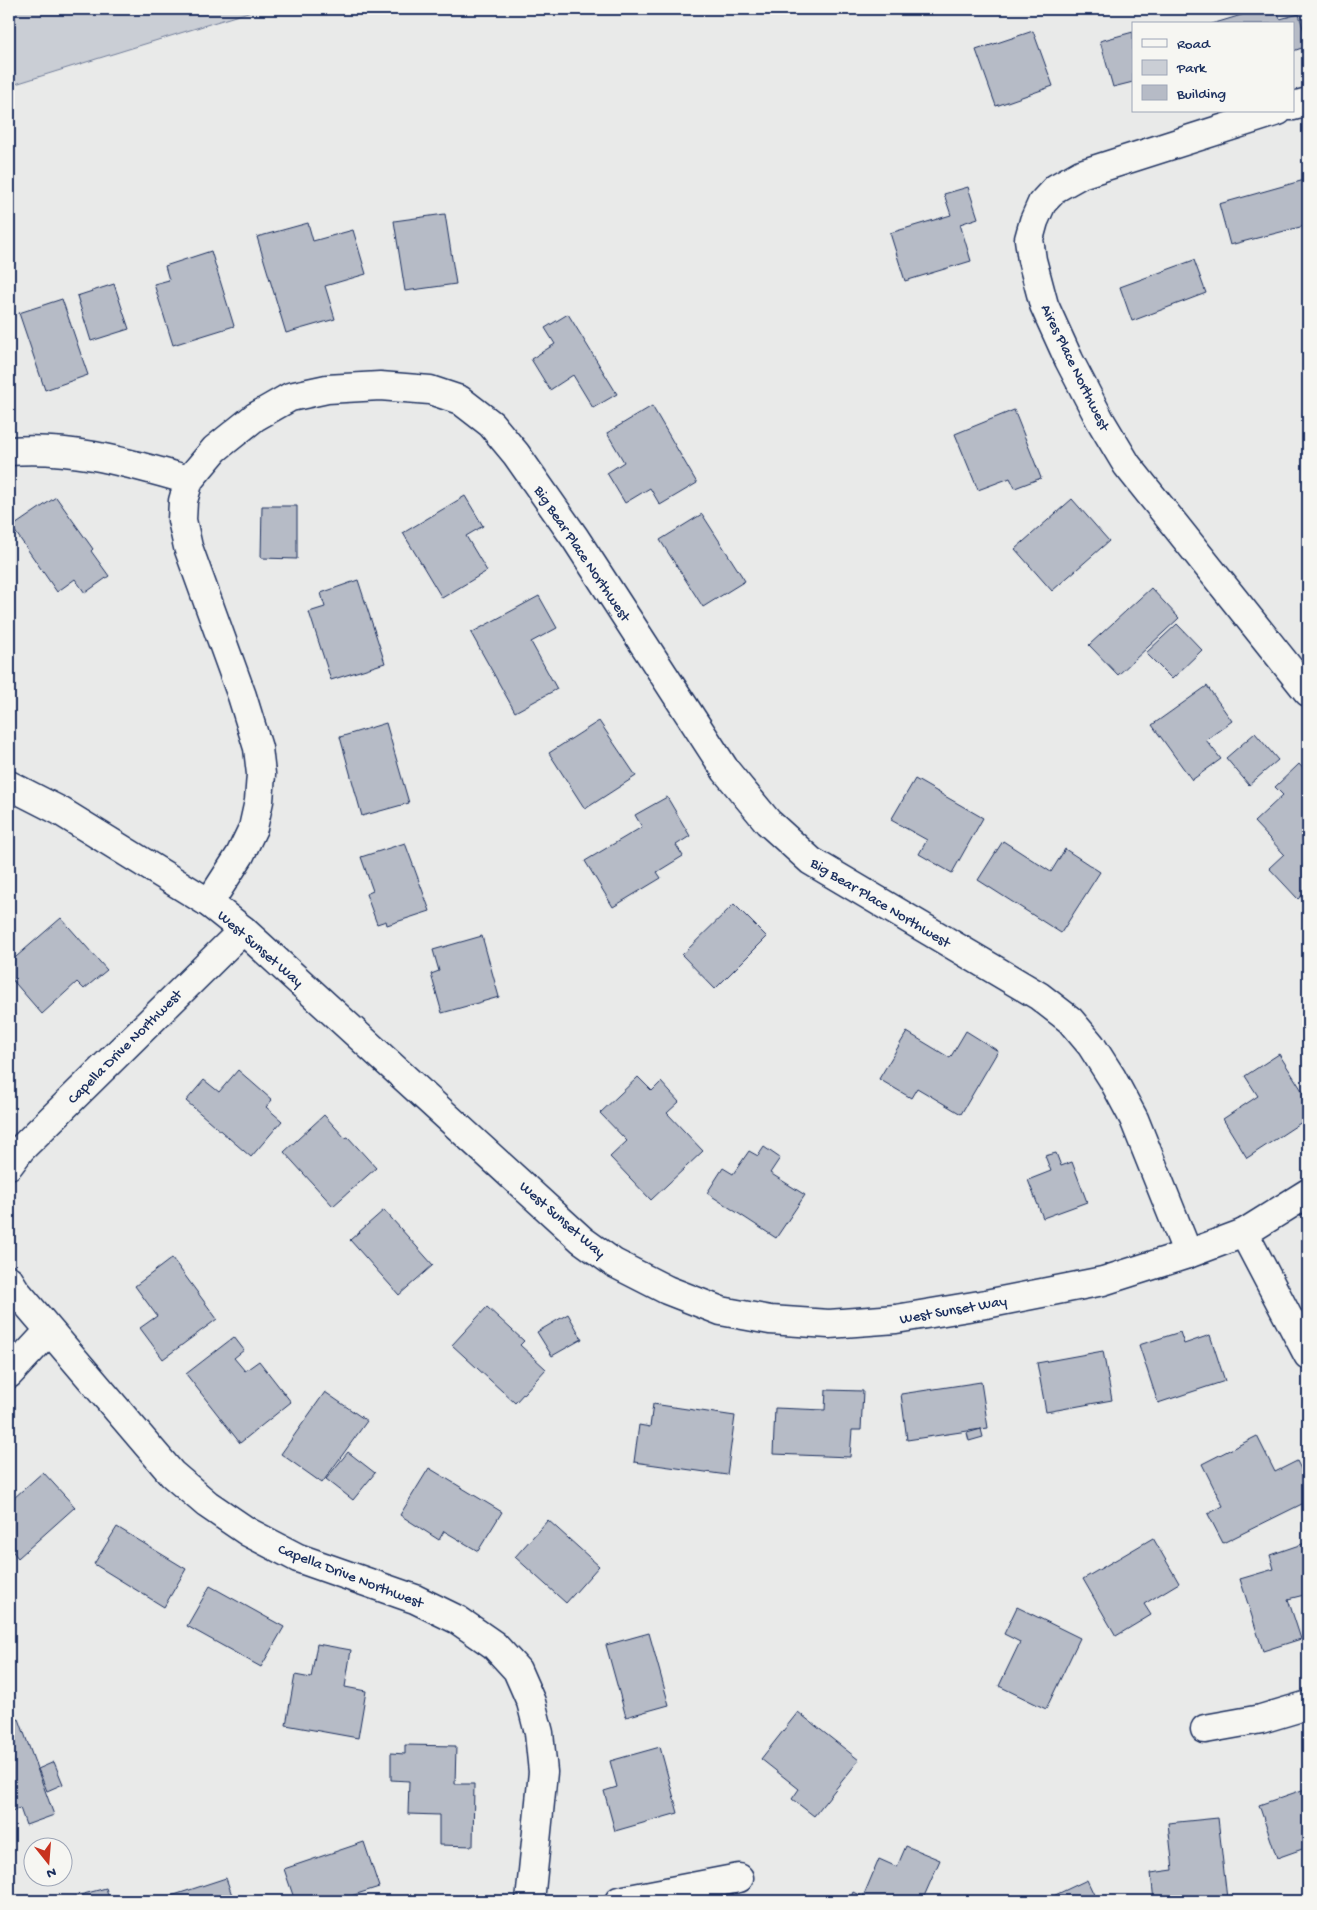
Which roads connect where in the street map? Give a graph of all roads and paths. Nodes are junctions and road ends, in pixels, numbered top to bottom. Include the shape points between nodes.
1 (1308, 102) edge
2 (1294, 106) edge
3 (1275, 112) edge
4 (9, 451) edge
5 (189, 480) junction
6 (1308, 692) edge
7 (9, 785) edge
8 (209, 903) junction
9 (243, 930) junction
10 (9, 1165) edge
11 (1308, 1193) edge
12 (1244, 1233) junction
13 (1188, 1254) junction
14 (9, 1280) edge
15 (49, 1330) junction
16 (1308, 1355) edge
17 (9, 1374) edge
18 (1308, 1705) edge
19 (1205, 1729) dead end
20 (739, 1878) dead end
21 (530, 1901) edge
22 (618, 1901) edge

1 - 2 street
3 - 6 street, Aires Place Northwest via 1081,174 1056,188 1042,203 1029,239 1044,305 1078,378 1127,465
4 - 5 street via 76,452
5 - 8 street, Big Bear Place Northwest via 182,520 188,547 242,696 258,748 261,774 253,828
5 - 13 street, Big Bear Place Northwest via 216,449 255,417 290,397 327,389 380,386 430,390 460,400 491,424 575,538 726,771 768,822 811,861 1039,996 1070,1020 1091,1045 1134,1119
7 - 8 street, West Sunset Way via 60,811
8 - 9 street, West Sunset Way
9 - 10 street, Capella Drive Northwest via 21,1148
9 - 13 street, West Sunset Way via 582,1240 614,1263 667,1290 721,1311 770,1320 829,1324 896,1319 1103,1281
11 - 12 street, West Sunset Way
12 - 13 street, West Sunset Way
12 - 16 street
14 - 15 street, Capella Drive Northwest
15 - 17 street
15 - 21 street, Capella Drive Northwest via 172,1474 207,1504 248,1532 298,1558 415,1599 458,1620 494,1644 517,1670 531,1702 539,1733 543,1772
18 - 19 street via 1261,1719
20 - 22 street

